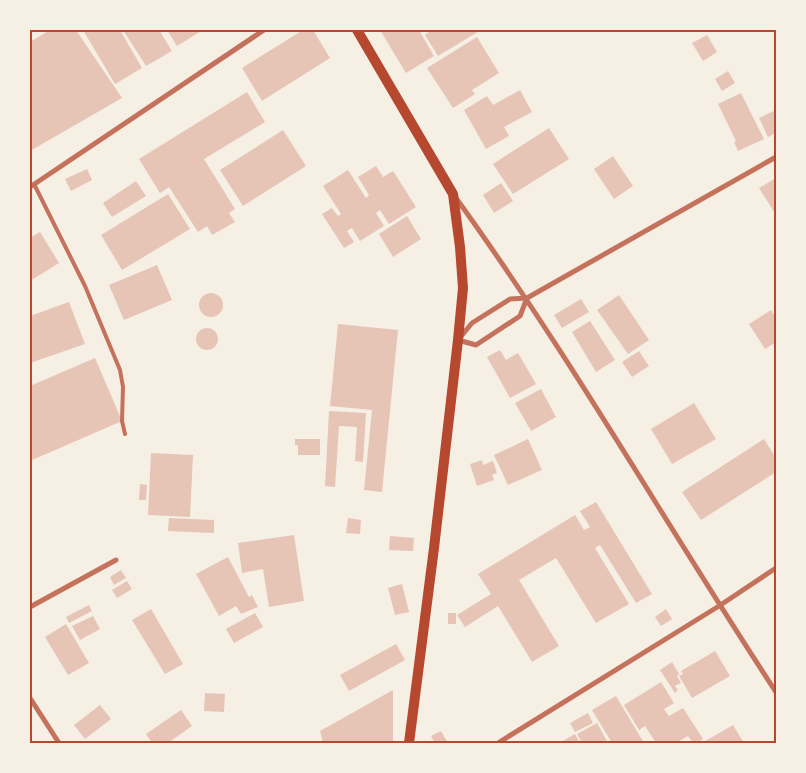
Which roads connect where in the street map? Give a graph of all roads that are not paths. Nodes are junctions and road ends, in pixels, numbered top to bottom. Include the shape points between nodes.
1 (264, 30) edge
2 (357, 30) edge
3 (776, 157) edge
4 (32, 185) edge
5 (453, 194) junction
6 (526, 298) junction
7 (458, 340) junction
8 (125, 434) dead end
9 (116, 560) dead end
10 (776, 568) edge
11 (719, 606) junction
12 (30, 607) edge
13 (776, 692) edge
14 (30, 698) edge
15 (59, 743) edge
16 (409, 743) edge
17 (498, 743) edge

1 - 4 street
2 - 5 main road
3 - 6 street
4 - 8 lane via 84,286 120,370
5 - 6 street
5 - 7 main road via 463,288
6 - 7 street via 510,299 472,323
6 - 7 street via 520,316 476,345
6 - 11 street
7 - 16 main road
9 - 12 street
10 - 11 street
11 - 13 street
11 - 17 street
14 - 15 street

